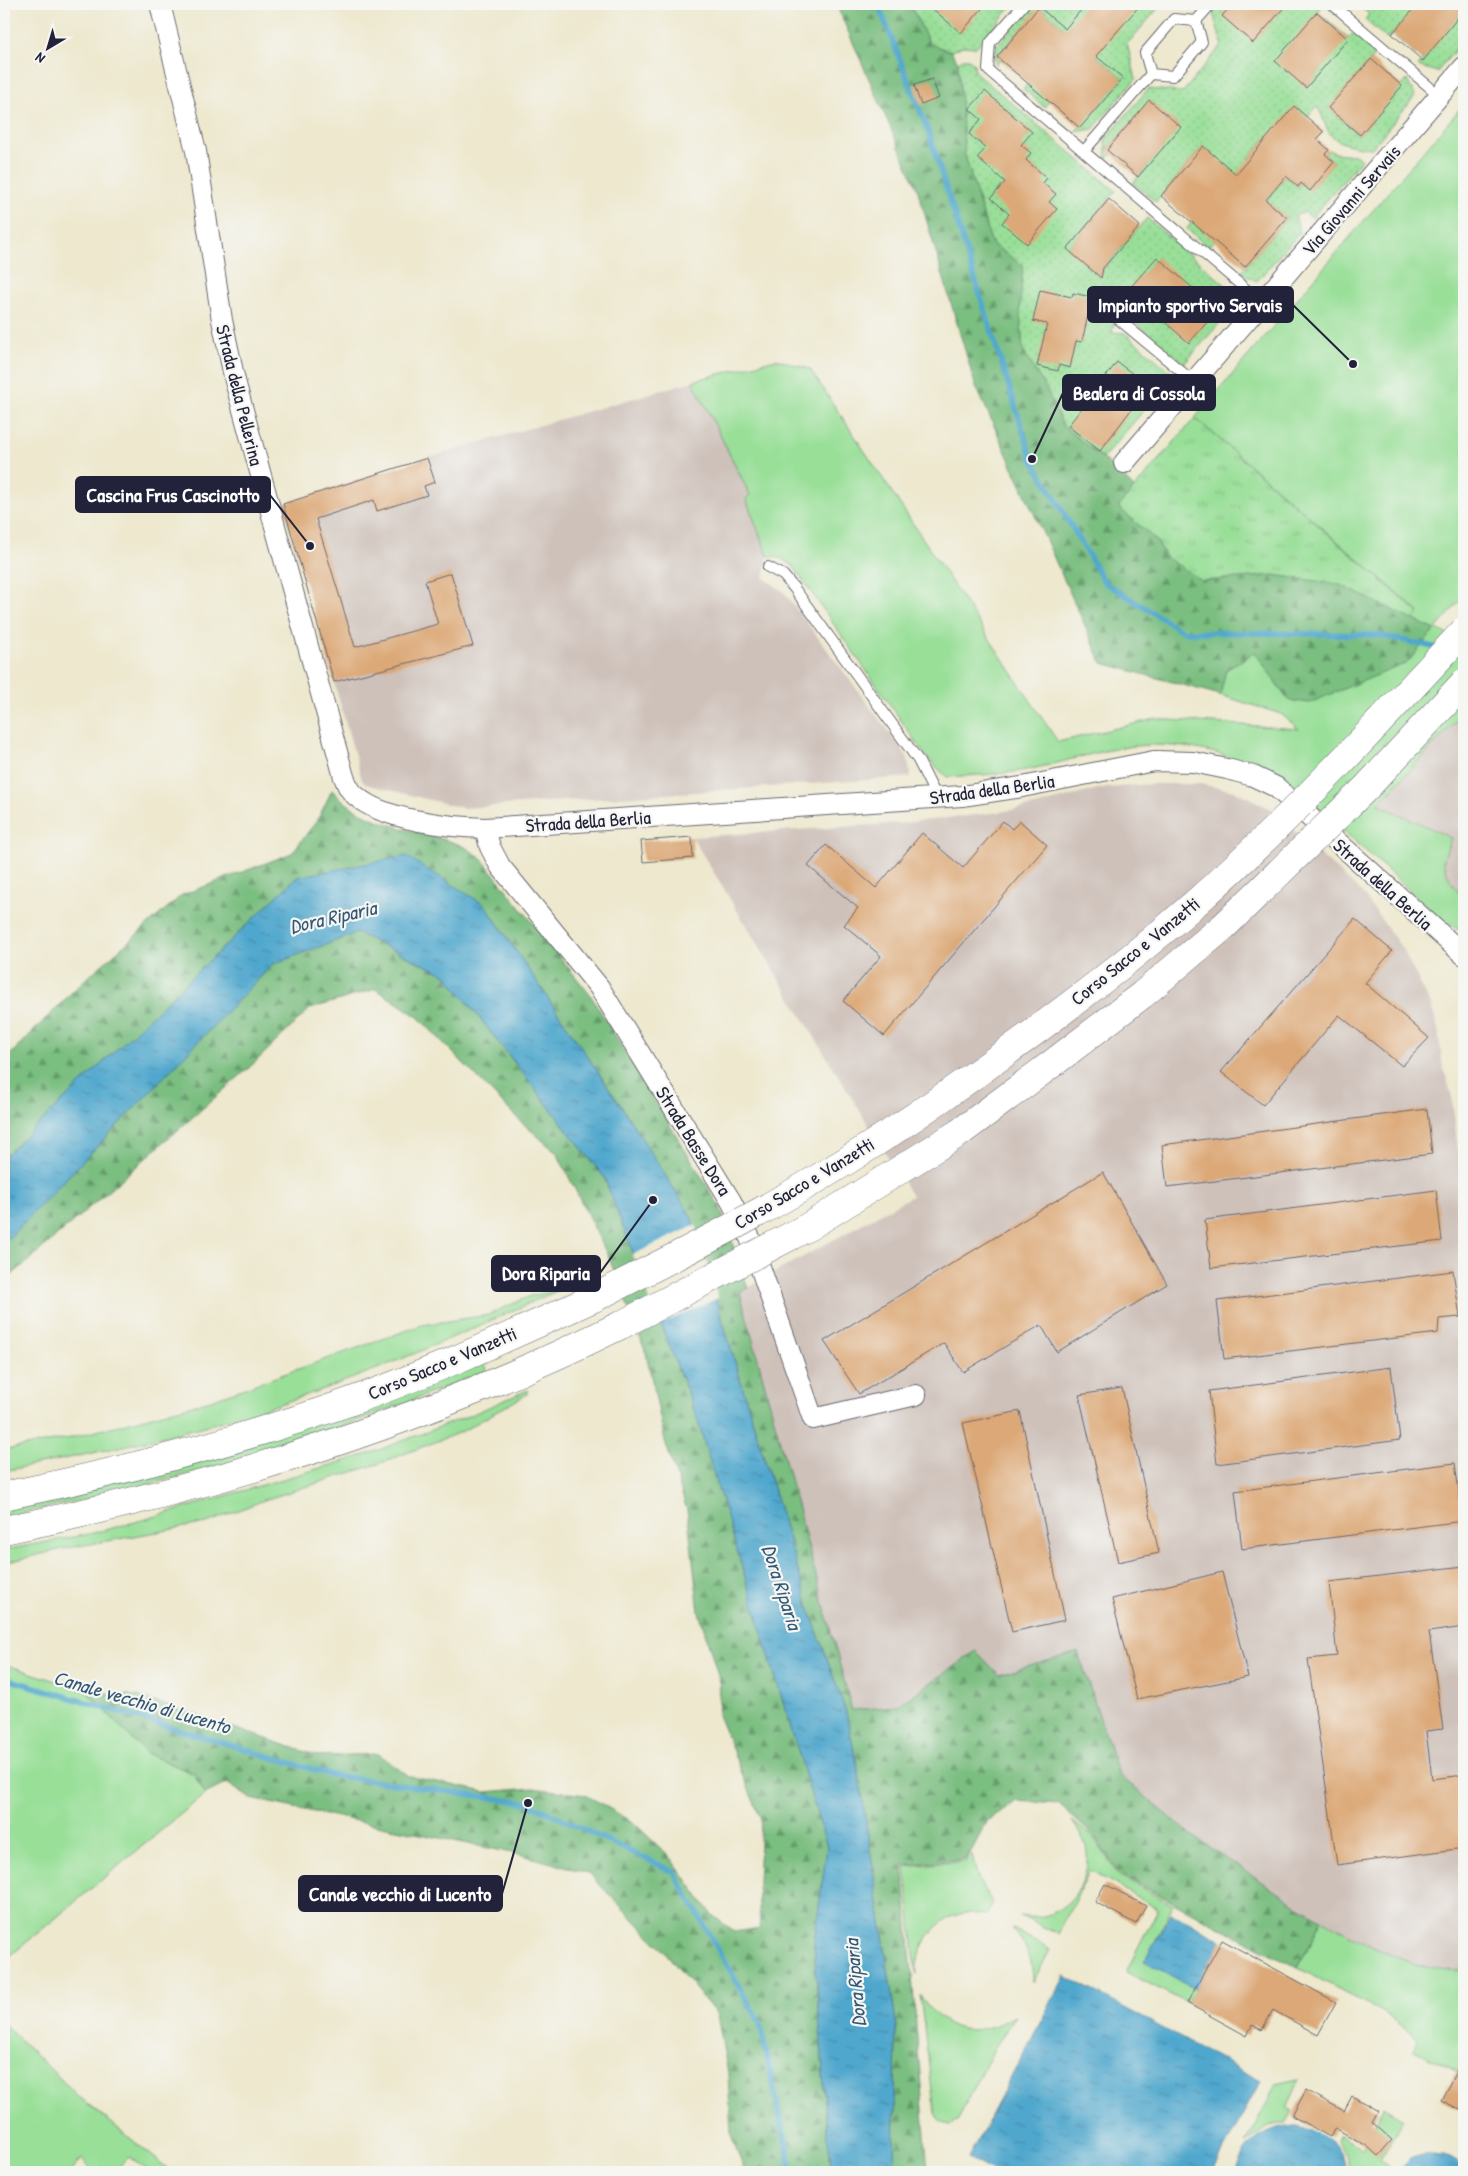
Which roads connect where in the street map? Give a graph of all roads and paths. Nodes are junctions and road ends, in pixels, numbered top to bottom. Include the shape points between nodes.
1 (160, 4) edge
2 (1024, 4) edge
3 (1211, 4) edge
4 (1332, 4) edge
5 (1196, 21) junction
6 (1464, 67) edge
7 (1151, 74) junction
8 (1440, 96) junction
9 (1084, 151) junction
10 (1262, 303) junction
11 (1117, 318) dead end
12 (1194, 382) junction
13 (1124, 463) dead end
14 (768, 567) dead end
15 (1464, 631) edge
16 (1464, 683) edge
17 (937, 798) junction
18 (450, 827) joint
19 (485, 828) junction
20 (1464, 955) edge
21 (916, 1395) dead end
22 (4, 1496) edge
23 (4, 1530) edge

1 - 18 street, Strada della Pellerina via 196,151 222,320 235,381 348,788 365,803 390,813
2 - 9 lane via 990,44 988,70
3 - 5 lane
4 - 8 lane
5 - 7 lane via 1174,19 1145,52
5 - 7 lane via 1202,42 1174,76
6 - 8 street, Via Giovanni Servais
7 - 9 lane
8 - 10 street, Via Giovanni Servais
9 - 10 lane
10 - 12 street, Via Giovanni Servais
11 - 12 lane
12 - 13 street, Via Giovanni Servais
14 - 17 lane via 783,575 794,588 918,760
15 - 22 main road, Corso Sacco e Vanzetti, bridge via 1337,769 1275,830 1117,968 928,1108 770,1206 596,1297 475,1352 350,1402 222,1444
16 - 23 main road, Corso Sacco e Vanzetti, bridge via 1366,788 1223,927 1142,995 959,1133 808,1227 623,1324 487,1387 347,1440 202,1484 94,1512
17 - 19 street, Strada della Berlia
17 - 20 street, Strada della Berlia via 1022,787 1154,761 1193,762 1252,776 1276,787
18 - 19 street, Strada della Berlia
19 - 21 street, Strada Basse Dora via 500,866 600,987 731,1201 750,1238 812,1419

